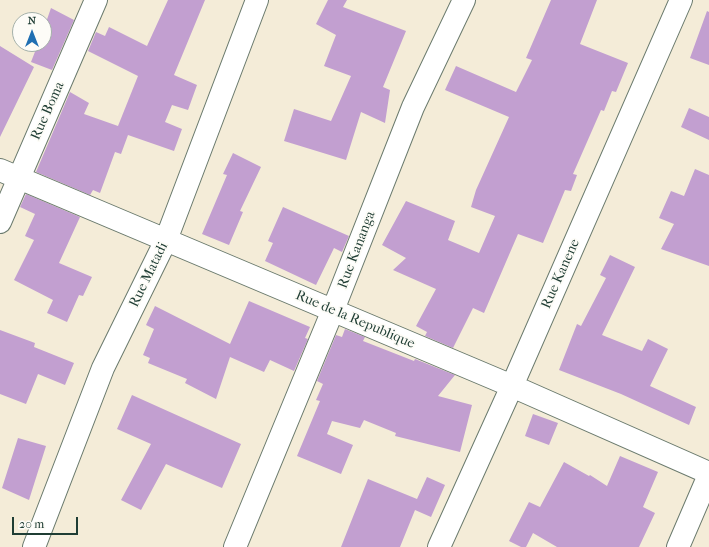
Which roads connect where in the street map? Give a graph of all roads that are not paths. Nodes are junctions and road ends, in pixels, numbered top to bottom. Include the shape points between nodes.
1 (96, 0) edge
2 (257, 0) edge
3 (464, 0) edge
4 (681, 0) edge
5 (9, 174) edge
6 (0, 222) edge
7 (166, 240) junction
8 (333, 310) junction
9 (512, 386) junction
10 (709, 474) edge
11 (34, 547) edge
12 (235, 547) edge
13 (439, 547) edge
14 (678, 547) edge

1 - 5 street, Rue Boma
2 - 7 street, Rue Matadi
3 - 8 street, Rue Kananga via 413,107
4 - 9 street, Rue Kanene
5 - 6 street, Rue Boma
5 - 7 street, Rue de la Republique
7 - 8 street, Rue de la Republique
7 - 11 street, Rue Matadi via 103,368
8 - 9 street, Rue de la Republique
8 - 12 street, Rue Kananga
9 - 10 street, Rue de la Republique
9 - 13 street, Rue Kanene
10 - 14 street

